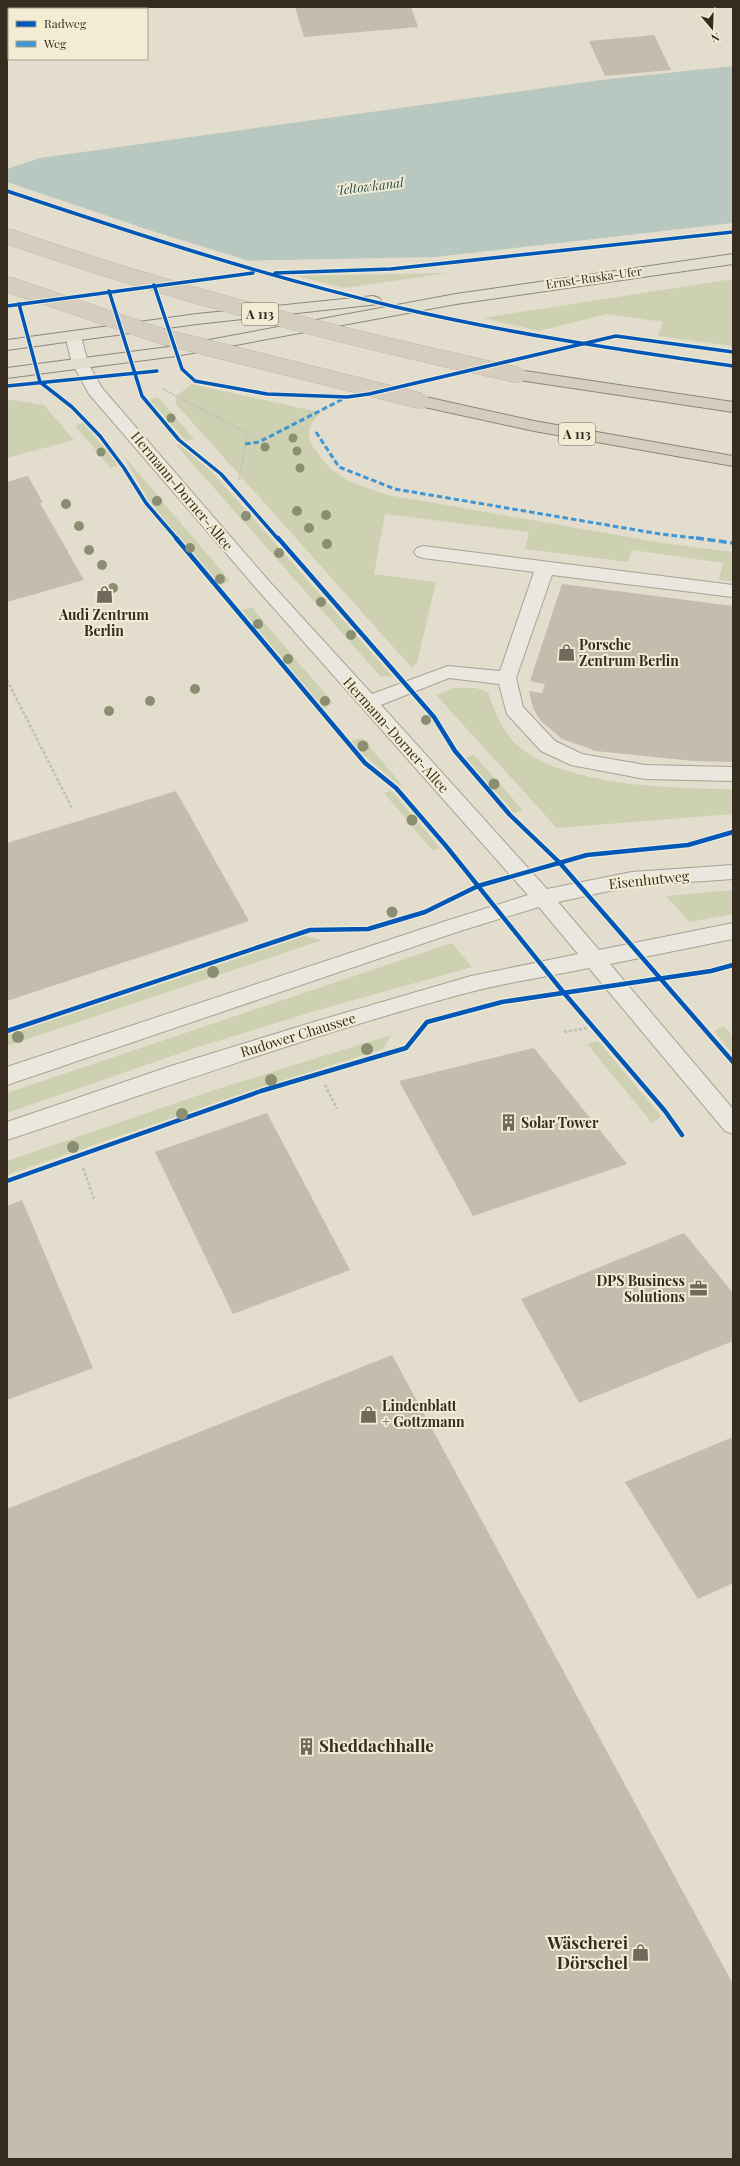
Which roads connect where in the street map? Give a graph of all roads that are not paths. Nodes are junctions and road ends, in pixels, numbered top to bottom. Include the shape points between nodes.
1 (7, 236) edge
2 (733, 259) edge
3 (7, 284) edge
4 (456, 298) junction
5 (73, 336) junction
6 (7, 345) edge
7 (80, 363) junction
8 (7, 372) edge
9 (733, 407) edge
10 (733, 461) edge
11 (423, 552) dead end
12 (545, 568) junction
13 (733, 591) edge
14 (507, 678) junction
15 (368, 703) junction
16 (733, 774) edge
17 (733, 872) edge
18 (543, 898) junction
19 (733, 931) edge
20 (594, 959) junction
21 (7, 1076) edge
22 (733, 1125) edge
23 (7, 1131) edge

1 - 9 highway, A 113, bridge via 217,303 391,348 518,375
2 - 4 main road, Ernst-Ruska-Ufer
3 - 10 highway, A 113, bridge via 161,336 421,401 534,426
4 - 5 main road, Ernst-Ruska-Ufer via 391,299 197,319
4 - 7 main road, Ernst-Ruska-Ufer via 176,351
5 - 6 main road, Ernst-Ruska-Ufer
5 - 7 street, Hermann-Dorner-Allee
7 - 8 main road, Ernst-Ruska-Ufer
7 - 15 street, Hermann-Dorner-Allee via 95,390
11 - 12 street
12 - 13 street
12 - 14 street
14 - 15 street via 448,672
14 - 16 street via 514,709 548,746 578,760 645,772
15 - 18 street, Hermann-Dorner-Allee
17 - 18 street, Eisenhutweg via 632,879
18 - 20 street, Hermann-Dorner-Allee
18 - 21 street
19 - 20 street
20 - 22 street, Hermann-Dorner-Allee
20 - 23 street, Rudower Chaussee via 471,984 317,1029 179,1072

